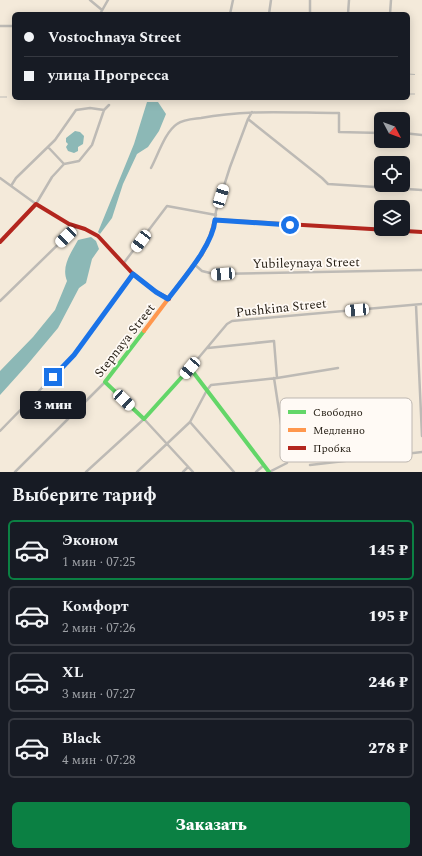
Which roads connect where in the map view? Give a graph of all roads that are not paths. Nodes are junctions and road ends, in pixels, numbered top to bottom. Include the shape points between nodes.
1 (90, 0) edge
2 (108, 0) edge
3 (233, 0) edge
4 (271, 0) edge
5 (310, 0) edge
6 (349, 0) edge
7 (391, 0) edge
8 (102, 10) joint
9 (230, 12) edge
10 (268, 12) edge
11 (310, 12) edge
12 (348, 12) edge
13 (390, 12) edge
14 (0, 26) edge
15 (12, 26) edge
16 (108, 105) dead end
17 (104, 110) junction
18 (252, 112) junction
19 (248, 119) junction
20 (374, 133) edge
21 (410, 134) edge
22 (422, 135) edge
23 (48, 147) junction
24 (64, 164) junction
25 (151, 168) dead end
26 (0, 178) edge
27 (11, 186) junction
28 (422, 190) edge
29 (36, 204) junction
30 (216, 215) junction
31 (215, 220) junction
32 (77, 226) junction
33 (422, 232) edge
34 (0, 242) edge
35 (194, 264) junction
36 (123, 265) junction
37 (422, 270) edge
38 (133, 274) junction
39 (168, 299) junction
40 (0, 301) edge
41 (422, 304) edge
42 (416, 305) junction
43 (207, 348) junction
44 (190, 368) junction
45 (338, 368) dead end
46 (275, 378) junction
47 (105, 382) junction
48 (207, 390) junction
49 (421, 390) edge
50 (280, 413) edge
51 (144, 418) junction
52 (190, 422) junction
53 (0, 431) edge
54 (422, 436) edge
55 (167, 444) junction
56 (422, 452) edge
57 (412, 453) edge
58 (287, 462) edge
59 (336, 462) edge
60 (264, 465) junction
61 (310, 465) dead end
62 (188, 467) junction
63 (14, 472) edge
64 (86, 472) edge
65 (138, 472) edge
66 (182, 472) edge
67 (193, 472) edge
68 (234, 472) edge
69 (256, 472) edge
70 (269, 472) edge

1 - 8 street
2 - 8 street
3 - 9 street
4 - 10 street
5 - 11 street
6 - 12 street
7 - 13 street
14 - 15 street
16 - 17 street
17 - 23 street via 76,110
17 - 24 street via 92,145 78,161
18 - 19 street, Stepnaya Street
18 - 20 street via 339,113 339,132
18 - 25 street via 226,113 180,122 171,131
19 - 28 street via 328,184
19 - 30 street, Stepnaya Street via 230,166
21 - 22 street
23 - 24 street
23 - 27 street
24 - 29 street via 52,177
26 - 27 street
27 - 29 street
29 - 32 street via 57,218
29 - 34 street
30 - 31 street, Stepnaya Street
30 - 36 street via 167,206
31 - 33 street
31 - 35 street, Stepnaya Street via 215,228 208,243
32 - 36 street via 98,236
32 - 40 street
35 - 37 street, Yubileynaya Street via 202,271 214,274
35 - 39 street, Stepnaya Street
36 - 38 street
38 - 39 street
38 - 53 street via 74,355
39 - 47 street, Stepnaya Street
41 - 42 street, Pushkina Street
42 - 43 street, Pushkina Street via 232,321
42 - 49 street
43 - 44 street, Pushkina Street
43 - 46 street via 274,340
44 - 48 street
44 - 51 street, Pushkina Street
45 - 46 street
46 - 48 street via 211,385
46 - 50 street
47 - 51 street
47 - 63 street, Stepnaya Street
48 - 52 street
48 - 60 street
49 - 54 street
51 - 55 street
51 - 64 street, Pushkina Street
52 - 55 street
52 - 68 street
55 - 62 street
55 - 65 street
56 - 57 street
58 - 70 street
59 - 61 street
60 - 69 street
60 - 70 street
62 - 66 street
62 - 67 street

